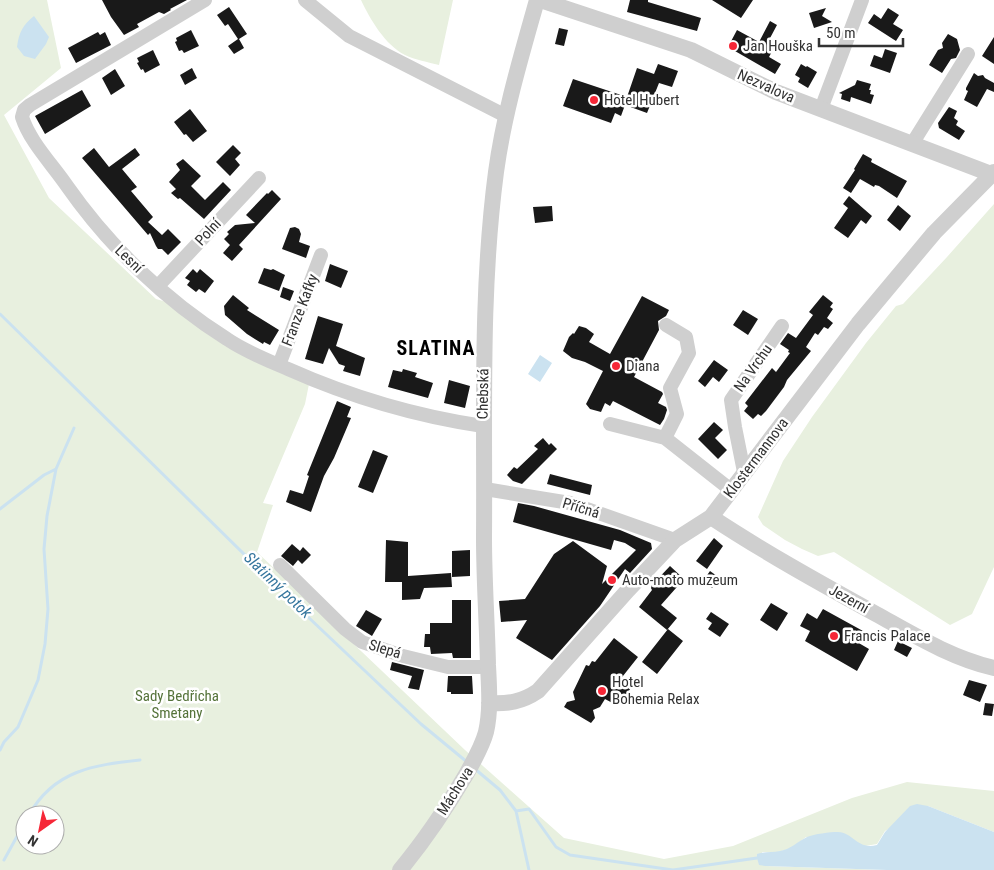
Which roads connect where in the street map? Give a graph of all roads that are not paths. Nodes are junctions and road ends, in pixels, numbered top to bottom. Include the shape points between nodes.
1 (205, 0) edge
2 (305, 0) edge
3 (539, 0) edge
4 (862, 0) edge
5 (968, 54) dead end
6 (820, 109) junction
7 (506, 116) junction
8 (912, 144) junction
9 (993, 173) edge
10 (259, 178) dead end
11 (321, 255) dead end
12 (158, 286) junction
13 (666, 324) dead end
14 (782, 326) dead end
15 (279, 365) junction
16 (610, 424) dead end
17 (483, 426) junction
18 (664, 438) junction
19 (744, 472) junction
20 (484, 488) junction
21 (731, 490) junction
22 (711, 517) junction
23 (675, 540) junction
24 (280, 565) dead end
25 (488, 667) junction
26 (994, 668) edge
27 (489, 703) junction
28 (400, 870) edge

1 - 12 street, Lesní via 30,105 22,117 31,136 88,215
2 - 7 street via 349,36
3 - 6 street, Nezvalova via 691,50 776,92
3 - 7 street, Chebská
4 - 6 street
5 - 8 street
6 - 8 street, Nezvalova
7 - 17 street, Chebská via 496,172 484,326
8 - 9 street, Nezvalova
9 - 19 street, Klostermannova via 934,233 858,324
10 - 12 street, Polní
11 - 15 street, Franze Kafky
12 - 15 street, Lesní via 228,340
13 - 18 street via 686,337 689,352 670,388 677,414
14 - 19 street, Na Vrchu via 731,400
15 - 17 street, Lesní via 358,397 440,419
16 - 18 street
17 - 20 street, Chebská
18 - 21 street
19 - 21 street, Klostermannova
20 - 23 street, Příčná via 570,503
20 - 25 street, Chebská
21 - 22 street, Klostermannova
22 - 23 street, Klostermannova
22 - 26 street, Jezerní via 744,539 942,650
23 - 27 street, Klostermannova via 538,691 515,703
24 - 25 street, Slepá via 362,642 448,667
25 - 27 street, Chebská
27 - 28 street, Máchova via 486,733 476,756

